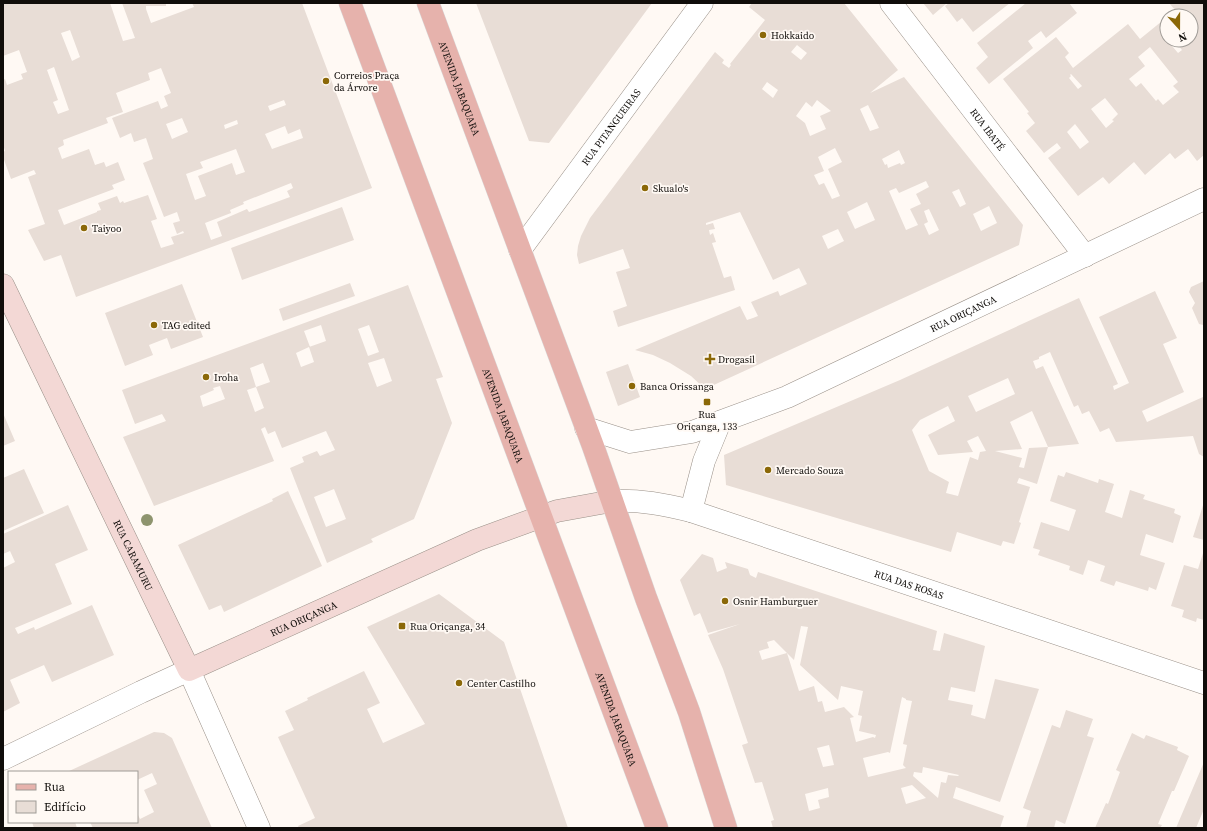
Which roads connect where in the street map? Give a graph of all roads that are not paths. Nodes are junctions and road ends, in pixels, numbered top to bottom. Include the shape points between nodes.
1 (350, 3) edge
2 (428, 3) edge
3 (702, 3) edge
4 (891, 3) edge
5 (1204, 199) edge
6 (520, 250) junction
7 (1086, 256) junction
8 (3, 285) edge
9 (720, 422) junction
10 (586, 428) junction
11 (612, 501) junction
12 (691, 511) junction
13 (541, 516) junction
14 (189, 670) junction
15 (1204, 683) edge
16 (3, 759) edge
17 (259, 828) edge
18 (657, 828) edge
19 (726, 828) edge

1 - 13 main road, AVENIDA JABAQUARA
2 - 6 main road, AVENIDA JABAQUARA
3 - 6 street, RUA PITANGUEIRAS
4 - 7 street, RUA IBATÉ
5 - 7 street, RUA ORIÇANGA
6 - 10 main road, AVENIDA JABAQUARA
7 - 9 street, RUA ORIÇANGA via 787,397
8 - 14 street, RUA CARAMURU
9 - 10 street, RUA ORIÇANGA via 692,432 630,442
9 - 12 street via 704,461
10 - 11 main road, AVENIDA JABAQUARA
11 - 12 street, RUA DAS ROSAS via 654,502
11 - 13 street, RUA ORIÇANGA
11 - 19 main road, AVENIDA JABAQUARA via 689,712
12 - 15 street, RUA DAS ROSAS
13 - 14 street, RUA ORIÇANGA via 477,540
13 - 18 main road, AVENIDA JABAQUARA
14 - 16 street, RUA ORIÇANGA
14 - 17 street, RUA CARAMURU

